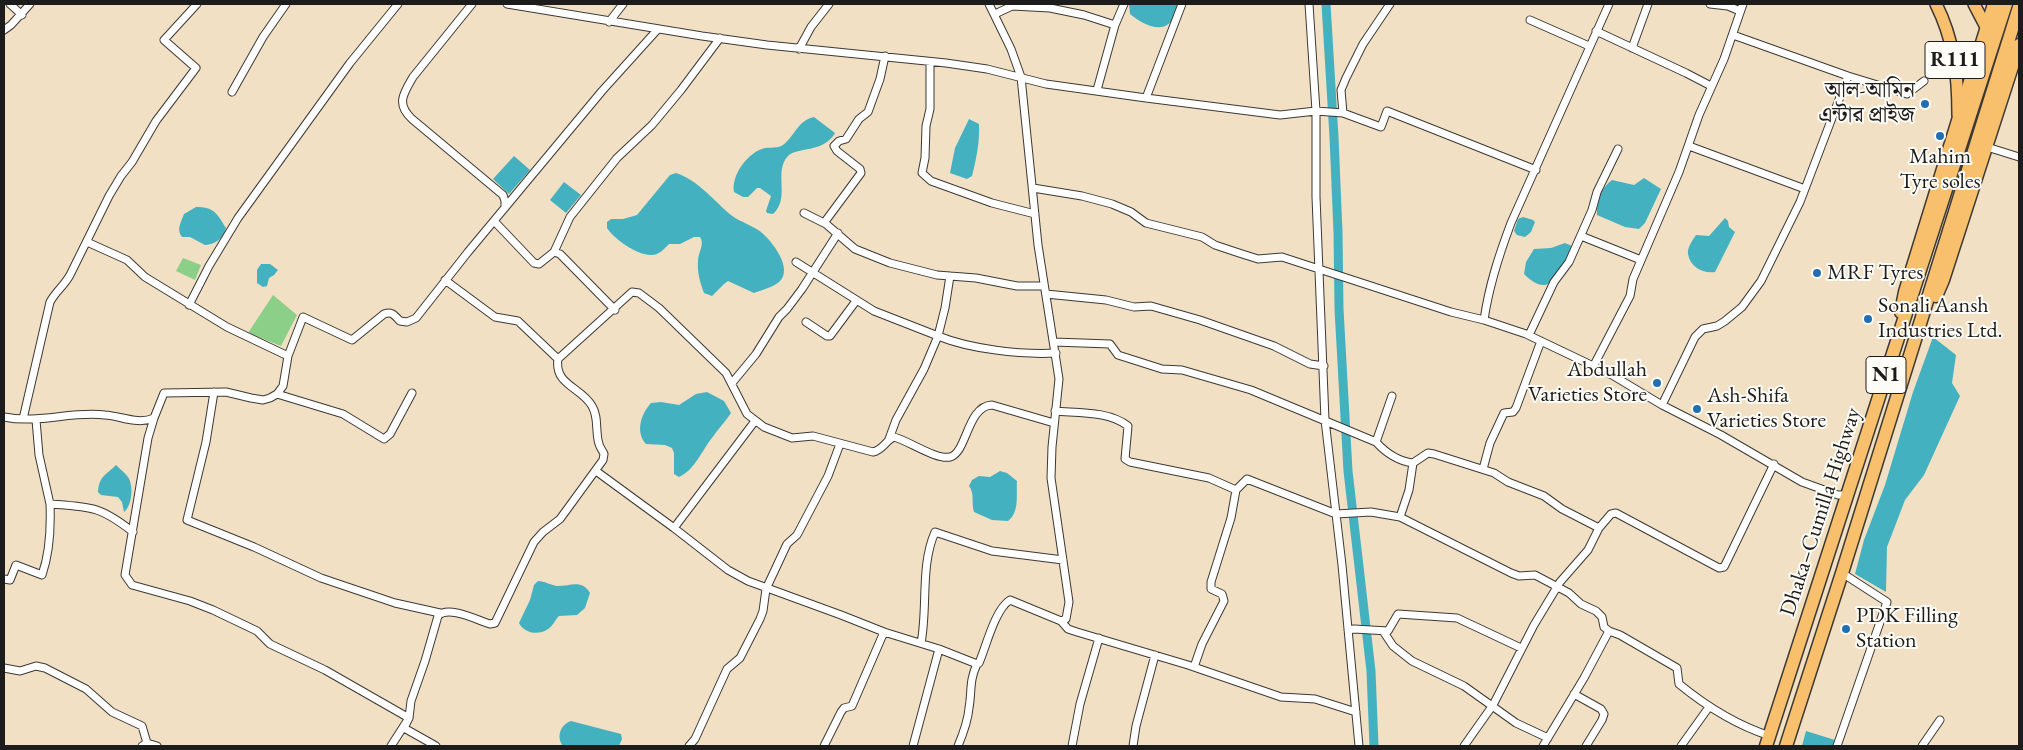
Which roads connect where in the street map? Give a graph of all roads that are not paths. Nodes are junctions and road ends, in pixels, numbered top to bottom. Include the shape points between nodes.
1 (10, 4) edge
2 (30, 4) edge
3 (197, 4) edge
4 (286, 4) edge
5 (398, 4) edge
6 (472, 4) edge
7 (507, 4) edge
8 (623, 4) edge
9 (829, 4) edge
10 (989, 4) edge
11 (1124, 4) edge
12 (1182, 4) edge
13 (1308, 4) edge
14 (1390, 4) edge
15 (1609, 4) edge
16 (1648, 4) edge
17 (1710, 4) edge
18 (1936, 4) edge
19 (1974, 4) edge
20 (1994, 4) edge
21 (2006, 4) edge
22 (1741, 7) edge
23 (2019, 7) edge
24 (995, 14) junction
25 (22, 15) junction
26 (1530, 20) dead end
27 (609, 22) junction
28 (1116, 25) junction
29 (1986, 27) junction
30 (658, 29) junction
31 (4, 30) edge
32 (1596, 31) junction
33 (1732, 35) junction
34 (720, 38) junction
35 (2019, 45) edge
36 (1589, 46) junction
37 (1632, 48) junction
38 (799, 49) junction
39 (885, 56) junction
40 (2016, 60) edge
41 (930, 62) junction
42 (1021, 76) junction
43 (1848, 76) junction
44 (1924, 82) dead end
45 (1711, 86) junction
46 (1097, 90) junction
47 (232, 92) dead end
48 (1146, 98) junction
49 (1319, 111) junction
50 (1342, 113) junction
51 (1958, 119) junction
52 (1689, 146) junction
53 (1987, 147) junction
54 (1618, 149) dead end
55 (2019, 157) edge
56 (1536, 170) junction
57 (1033, 188) junction
58 (1805, 189) junction
59 (505, 207) junction
60 (804, 213) dead end
61 (1035, 214) junction
62 (495, 222) junction
63 (824, 223) junction
64 (838, 234) junction
65 (1580, 236) junction
66 (87, 242) junction
67 (554, 252) junction
68 (1640, 260) junction
69 (796, 262) dead end
70 (1320, 270) junction
71 (812, 273) junction
72 (950, 276) junction
73 (445, 280) junction
74 (1044, 286) junction
75 (1046, 294) junction
76 (856, 301) junction
77 (190, 305) junction
78 (615, 310) junction
79 (1484, 320) junction
80 (806, 322) dead end
81 (1899, 334) junction
82 (1529, 335) junction
83 (1917, 335) junction
84 (938, 336) junction
85 (1541, 341) junction
86 (1054, 342) junction
87 (1056, 353) junction
88 (288, 356) junction
89 (558, 358) junction
90 (1324, 366) junction
91 (1594, 366) junction
92 (732, 384) junction
93 (214, 392) junction
94 (412, 393) dead end
95 (277, 394) junction
96 (1392, 396) dead end
97 (1662, 405) junction
98 (1055, 411) junction
99 (4, 417) edge
100 (154, 418) junction
101 (23, 419) junction
102 (36, 420) junction
103 (1326, 420) junction
104 (755, 421) junction
105 (1054, 422) junction
106 (890, 439) junction
107 (1376, 442) junction
108 (840, 444) junction
109 (1413, 463) junction
110 (1774, 464) junction
111 (1483, 469) junction
112 (596, 471) junction
113 (1236, 490) junction
114 (1848, 495) junction
115 (50, 504) junction
116 (1336, 514) junction
117 (1400, 518) junction
118 (674, 528) junction
119 (1599, 528) junction
120 (133, 532) junction
121 (1063, 560) junction
122 (1842, 573) junction
123 (4, 580) edge
124 (1557, 588) junction
125 (766, 589) junction
126 (440, 613) junction
127 (1061, 621) junction
128 (1351, 630) junction
129 (1383, 631) junction
130 (884, 632) junction
131 (1609, 632) junction
132 (1099, 638) junction
133 (920, 644) junction
134 (1521, 648) junction
135 (939, 650) junction
136 (1155, 655) junction
137 (977, 664) junction
138 (1194, 667) junction
139 (4, 668) edge
140 (1574, 694) junction
141 (1493, 705) junction
142 (1709, 707) junction
143 (1356, 712) junction
144 (408, 718) junction
145 (1940, 720) dead end
146 (1548, 738) junction
147 (1768, 741) edge
148 (145, 745) edge
149 (157, 746) edge
150 (391, 746) edge
151 (436, 746) edge
152 (689, 746) edge
153 (824, 746) edge
154 (913, 746) edge
155 (958, 746) edge
156 (1072, 746) edge
157 (1133, 746) edge
158 (1359, 746) edge
159 (1464, 746) edge
160 (1543, 746) edge
161 (1586, 746) edge
162 (1680, 746) edge
163 (1786, 746) edge
164 (1837, 746) edge
165 (1922, 746) edge

1 - 25 street
2 - 25 street
3 - 66 street via 164,40 196,68 156,121 121,176
4 - 47 street
5 - 77 street via 350,63 238,218
6 - 59 street via 413,77 402,105 404,112 502,196
7 - 27 street
8 - 27 street
9 - 38 street
10 - 24 street
11 - 28 street
12 - 48 street
13 - 49 street
14 - 50 street via 1363,44 1346,78 1341,90
15 - 32 street
16 - 37 street
17 - 22 street
18 - 51 main road, R111 via 1955,59
19 - 29 main road, R111
20 - 29 highway
21 - 81 highway, Dhaka–Cumilla Highway / N1
22 - 33 street
23 - 83 highway, Dhaka–Cumilla Highway / N1
24 - 28 street via 1012,6 1050,8
24 - 42 street
25 - 31 street
26 - 36 street
27 - 30 street
28 - 46 street
29 - 51 highway
30 - 34 street
30 - 59 street
32 - 36 street
32 - 37 street
33 - 43 street
33 - 45 street
34 - 38 street
34 - 67 street via 652,125 617,158 570,218
35 - 40 highway
36 - 56 street
37 - 45 street
38 - 39 street
39 - 41 street
39 - 63 street via 868,112 859,119 846,139 834,146 860,168 861,173
40 - 53 highway
41 - 42 street
41 - 61 street via 924,176 992,203
42 - 46 street via 1046,84
42 - 57 street
43 - 44 street via 1907,94
43 - 58 street
45 - 52 street
46 - 48 street
48 - 49 street via 1280,115
49 - 50 street
49 - 70 street via 1316,197
50 - 56 street via 1381,127 1387,111
51 - 81 highway via 1905,292
52 - 58 street
52 - 68 street
53 - 55 street
53 - 83 highway via 1943,280
54 - 65 street
56 - 79 street via 1497,258
57 - 61 street
57 - 70 street via 1123,208 1146,223 1202,237 1215,245 1258,259 1282,257
58 - 97 street via 1752,295 1725,321 1703,329 1695,337
59 - 62 street
60 - 63 street
61 - 74 street
62 - 67 street via 534,263 540,264
62 - 73 street
63 - 64 street
64 - 71 street
64 - 72 street via 855,249 878,259
65 - 68 street
65 - 82 street
66 - 77 street via 127,260 144,277
66 - 101 street via 65,284 50,302
67 - 78 street via 572,265
68 - 91 street via 1630,296
69 - 71 street
70 - 79 street
70 - 90 street
71 - 76 street
71 - 92 street
72 - 74 street via 1017,286
72 - 84 street
73 - 88 street via 416,318 400,321 389,312 352,340 303,317
73 - 89 street via 495,317 518,321
74 - 75 street
75 - 86 street
75 - 90 street via 1106,300 1134,307 1151,306 1200,320 1274,346 1310,364
76 - 80 street via 830,336
76 - 84 street via 888,318
77 - 88 street via 227,328
78 - 89 street
78 - 92 street via 632,292 639,293 700,347 726,373
79 - 82 street
81 - 114 highway, Dhaka–Cumilla Highway / N1
82 - 85 street
83 - 122 highway, Dhaka–Cumilla Highway / N1
84 - 87 street via 980,348
84 - 106 street via 896,420
85 - 91 street
85 - 111 street via 1516,408 1514,412 1504,413 1490,443
86 - 87 street
86 - 103 street via 1110,344 1118,355 1251,390
87 - 98 street via 1059,379
88 - 95 street via 285,380
89 - 112 street via 557,367 568,385 593,407 599,445 604,454
90 - 103 street
91 - 97 street
92 - 104 street via 747,414
93 - 95 street via 263,400
93 - 100 street via 164,394
93 - 126 street via 187,520 320,578 395,603
94 - 95 street via 390,434 384,439 343,414
96 - 107 street
97 - 110 street
98 - 105 street
98 - 113 street via 1105,416 1124,422 1128,426 1126,458 1130,462 1209,478
99 - 101 street
100 - 102 street via 137,421 91,414
100 - 120 street
101 - 102 street
102 - 115 street
103 - 107 street
103 - 116 street
104 - 108 street via 788,436 813,436
104 - 118 street
105 - 106 street via 985,405 950,457 934,454 894,437
105 - 121 street via 1051,478
106 - 108 street via 879,451 873,452
107 - 109 street via 1387,454
108 - 125 street via 824,483 797,535 787,544
109 - 111 street via 1428,453
109 - 117 street
110 - 114 street via 1820,490
110 - 119 street via 1724,567 1713,566 1616,513 1610,514
111 - 119 street via 1544,496
112 - 118 street
112 - 126 street via 560,519 534,542 495,623 455,613
113 - 116 street via 1247,479
113 - 138 street via 1231,518 1211,582 1211,589 1222,594 1224,600
114 - 147 highway, Dhaka–Cumilla Highway / N1
115 - 120 street via 99,509
115 - 123 street via 50,540 42,575 16,565 10,580
116 - 117 street via 1366,512
116 - 128 street
117 - 124 street via 1511,573 1535,575
118 - 125 street via 728,570
119 - 124 street via 1588,550
120 - 144 street via 126,575 132,585 190,601 257,631 270,644 325,670
121 - 127 street via 1069,602 1066,619
121 - 133 street via 992,550 935,532 928,557
122 - 163 highway, Dhaka–Cumilla Highway / N1
122 - 164 street via 1887,602
124 - 131 street via 1602,617
124 - 134 street
125 - 130 street
125 - 152 street via 760,619 740,658 728,669
126 - 144 street
127 - 132 street via 1068,629
127 - 137 street via 1010,600 1006,602
128 - 129 street
128 - 143 street
129 - 134 street via 1388,631 1398,614 1448,617 1463,620
129 - 141 street via 1393,646 1412,661
130 - 133 street
130 - 153 street via 852,706 841,712
131 - 140 street
131 - 142 street via 1677,668 1679,684
132 - 136 street
132 - 156 street
133 - 135 street
134 - 141 street
135 - 137 street
135 - 154 street
136 - 138 street
136 - 157 street
137 - 155 street via 970,684 968,715
138 - 143 street via 1281,697 1315,699
139 - 148 street via 20,671 36,666 59,674 86,689 112,712 142,726
140 - 146 street
140 - 161 street via 1604,714
141 - 146 street via 1516,722
141 - 159 street
142 - 147 street
142 - 162 street
143 - 158 street
144 - 150 street
144 - 151 street via 404,728
145 - 165 street
146 - 160 street
148 - 149 street

